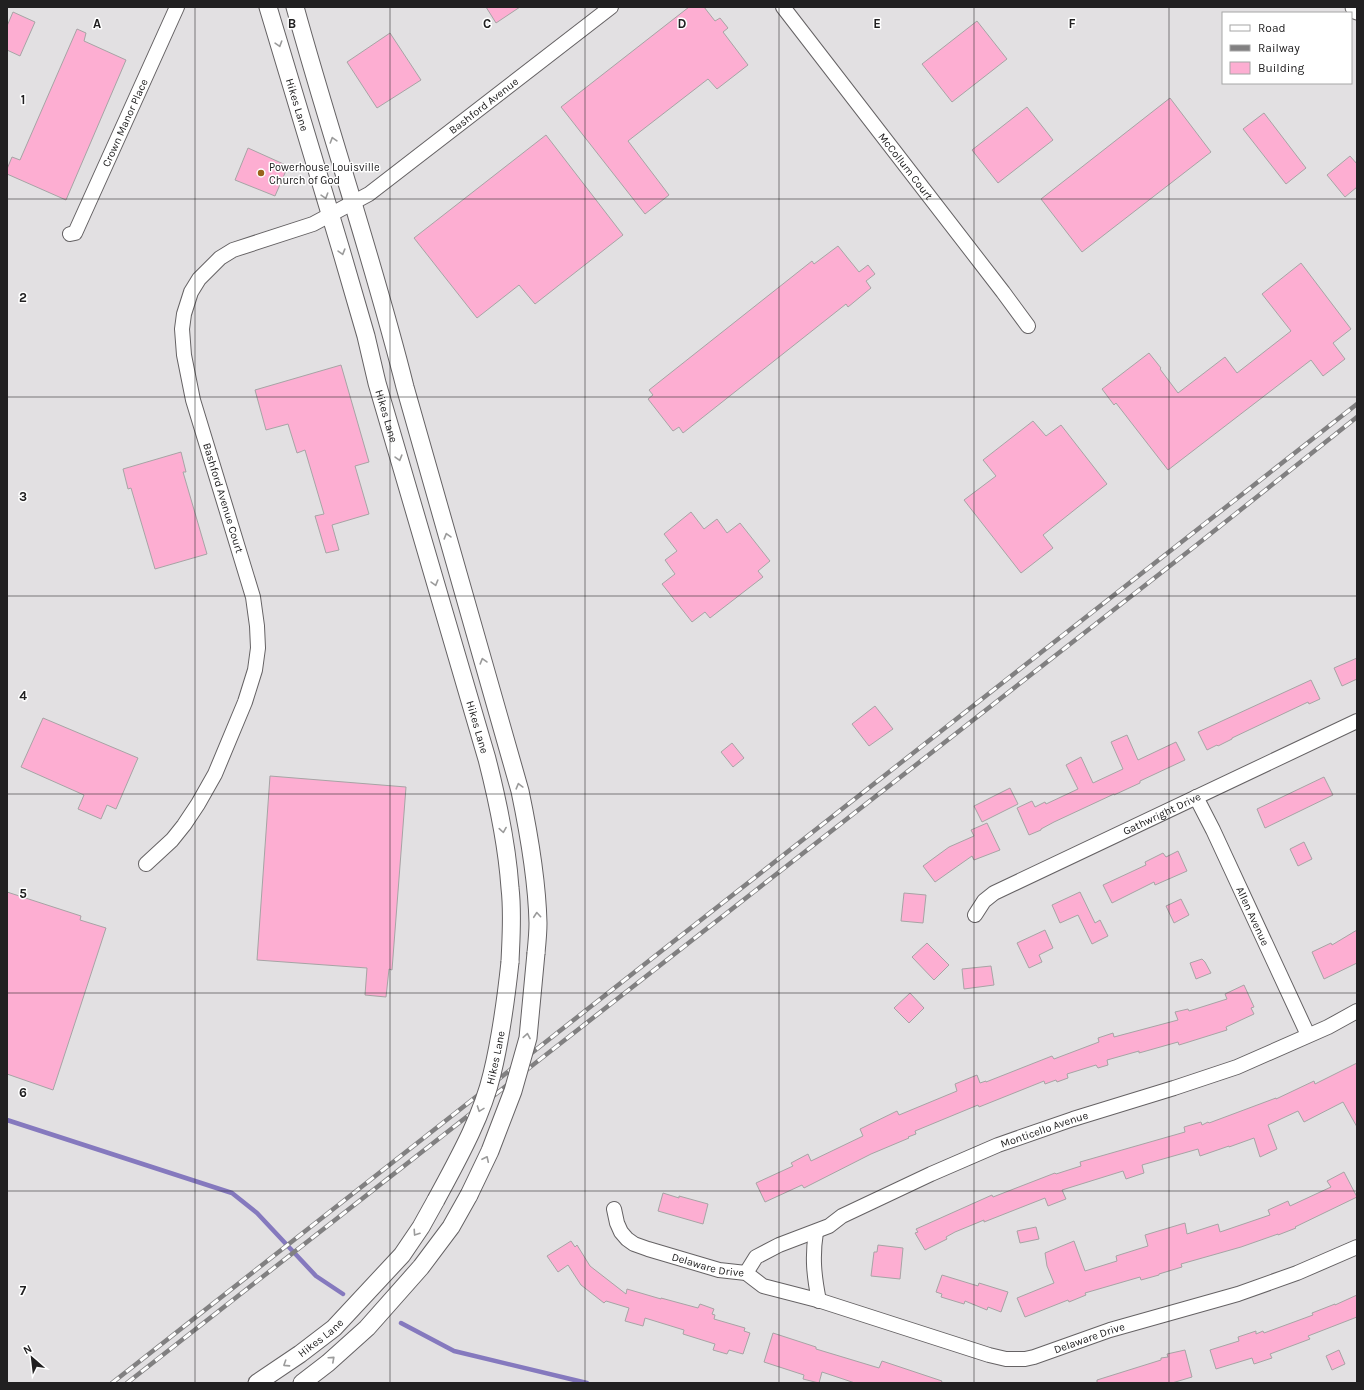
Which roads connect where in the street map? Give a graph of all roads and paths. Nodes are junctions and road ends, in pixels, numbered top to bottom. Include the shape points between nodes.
1 (177, 7) edge
2 (268, 7) edge
3 (295, 7) edge
4 (612, 7) edge
5 (783, 7) edge
6 (1355, 7) edge
7 (1357, 10) edge
8 (354, 203) junction
9 (330, 215) junction
10 (70, 234) dead end
11 (1028, 326) dead end
12 (1357, 721) edge
13 (1196, 798) junction
14 (146, 864) dead end
15 (975, 915) dead end
16 (1357, 1011) edge
17 (1308, 1035) junction
18 (614, 1210) dead end
19 (816, 1232) junction
20 (1357, 1247) edge
21 (746, 1273) junction
22 (819, 1301) junction
23 (257, 1383) edge
24 (302, 1383) edge

1 - 10 street, Crown Manor Place via 75,233
2 -> 9 street, Hikes Lane
8 -> 3 street, Hikes Lane
4 - 8 street, Bashford Avenue via 376,189
5 - 11 street, McCollum Court
6 - 7 main road
8 - 9 street, Bashford Avenue Court
24 -> 8 street, Hikes Lane, bridge via 328,1363 377,1317 421,1267 451,1227 469,1195 490,1151 510,1098 528,1038 538,923 530,840 520,791
9 - 14 street, Bashford Avenue Court via 313,224 233,250 220,258 199,279 184,314 184,355 193,400 253,597 258,648 255,670 245,702 215,774 184,825
9 -> 23 street, Hikes Lane, bridge via 498,804 510,889 510,962 492,1075 469,1137 421,1227 402,1255 334,1328
12 - 13 street, Gathwright Drive
13 - 15 street, Gathwright Drive via 994,893 984,901
13 - 17 street, Allen Avenue
16 - 17 street, Monticello Avenue
17 - 19 street, Monticello Avenue via 1237,1067 1073,1119 998,1146 842,1216
18 - 21 street, Delaware Drive via 621,1232 634,1244 719,1270
19 - 21 street, Monticello Avenue via 786,1242 756,1257
19 - 22 street via 813,1252 814,1277
20 - 22 street, Delaware Drive via 1297,1273 1238,1294 1110,1330 1025,1359 1006,1359 989,1355
21 - 22 street, Delaware Drive via 763,1286

